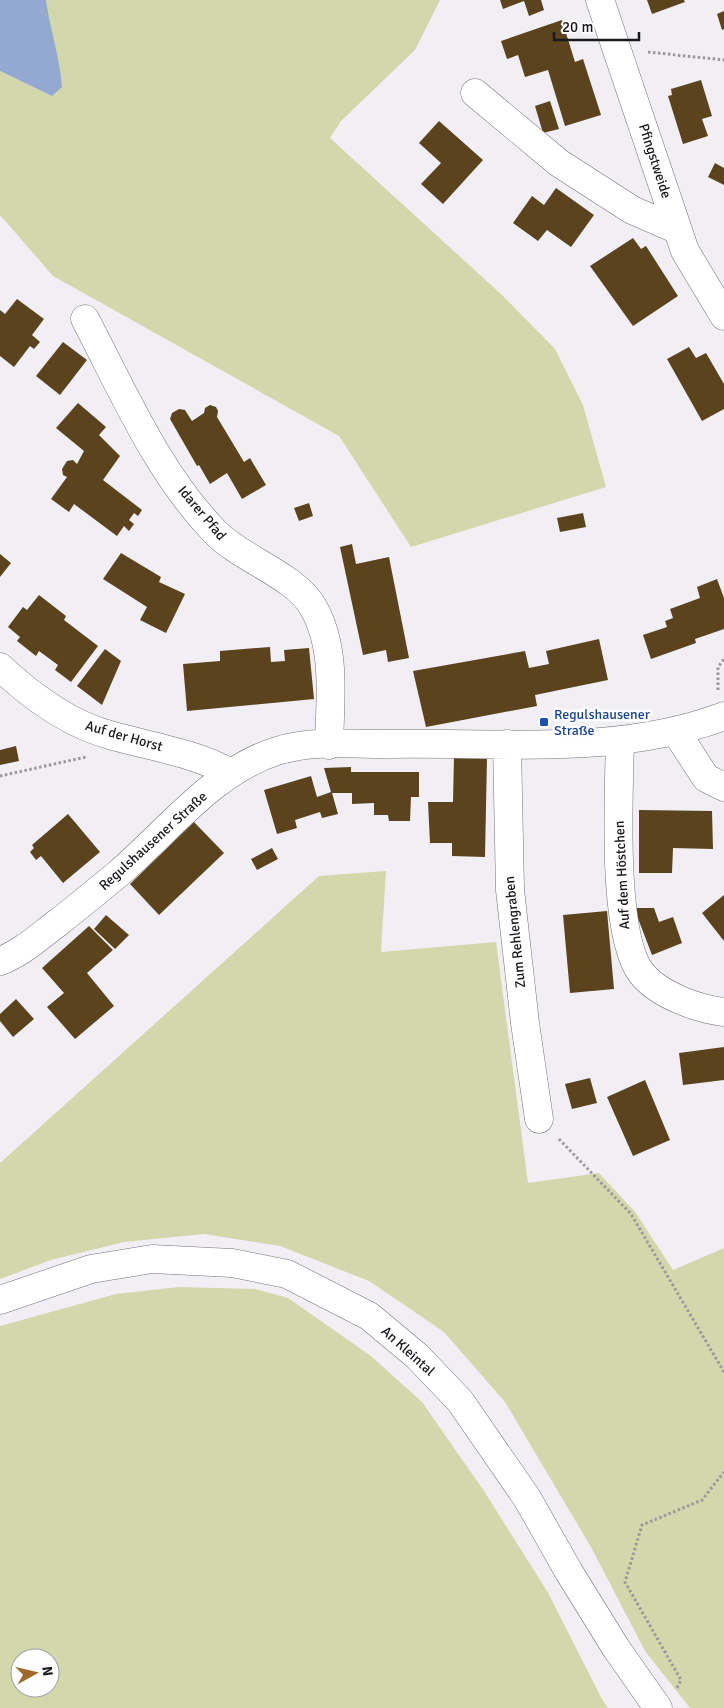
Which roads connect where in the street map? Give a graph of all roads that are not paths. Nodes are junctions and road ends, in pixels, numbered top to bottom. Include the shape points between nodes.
1 (600, 0) edge
2 (475, 93) dead end
3 (678, 230) junction
4 (724, 316) edge
5 (85, 319) dead end
6 (0, 667) edge
7 (724, 716) edge
8 (676, 732) junction
9 (620, 740) junction
10 (507, 744) junction
11 (330, 745) junction
12 (231, 772) junction
13 (724, 787) edge
14 (0, 961) edge
15 (724, 1012) edge
16 (540, 1119) road end
17 (0, 1300) edge
18 (666, 1701) edge

1 - 3 street, Pfingstweide
2 - 3 street via 559,164 632,210
3 - 4 street, Pfingstweide via 692,265
5 - 11 street, Idarer Pfad via 153,448 200,515 228,545 278,574 313,606 329,651
6 - 12 street, Auf der Horst via 18,684 80,724 109,735 208,760
7 - 8 street, Regulshausener Straße
8 - 9 street, Regulshausener Straße
8 - 13 street via 706,778
9 - 10 street, Regulshausener Straße
9 - 15 street, Auf dem Höstchen via 619,850 624,930 630,953 642,974 660,988 686,1002
10 - 11 street, Regulshausener Straße
10 - 16 street, Zum Rehlengraben via 510,890
11 - 12 street, Regulshausener Straße via 279,750 253,759
12 - 14 street, Regulshausener Straße via 119,873 38,938
17 - 18 street, An Kleintal via 91,1270 152,1259 232,1263 287,1274 368,1316 417,1356 460,1401 527,1498 616,1648

